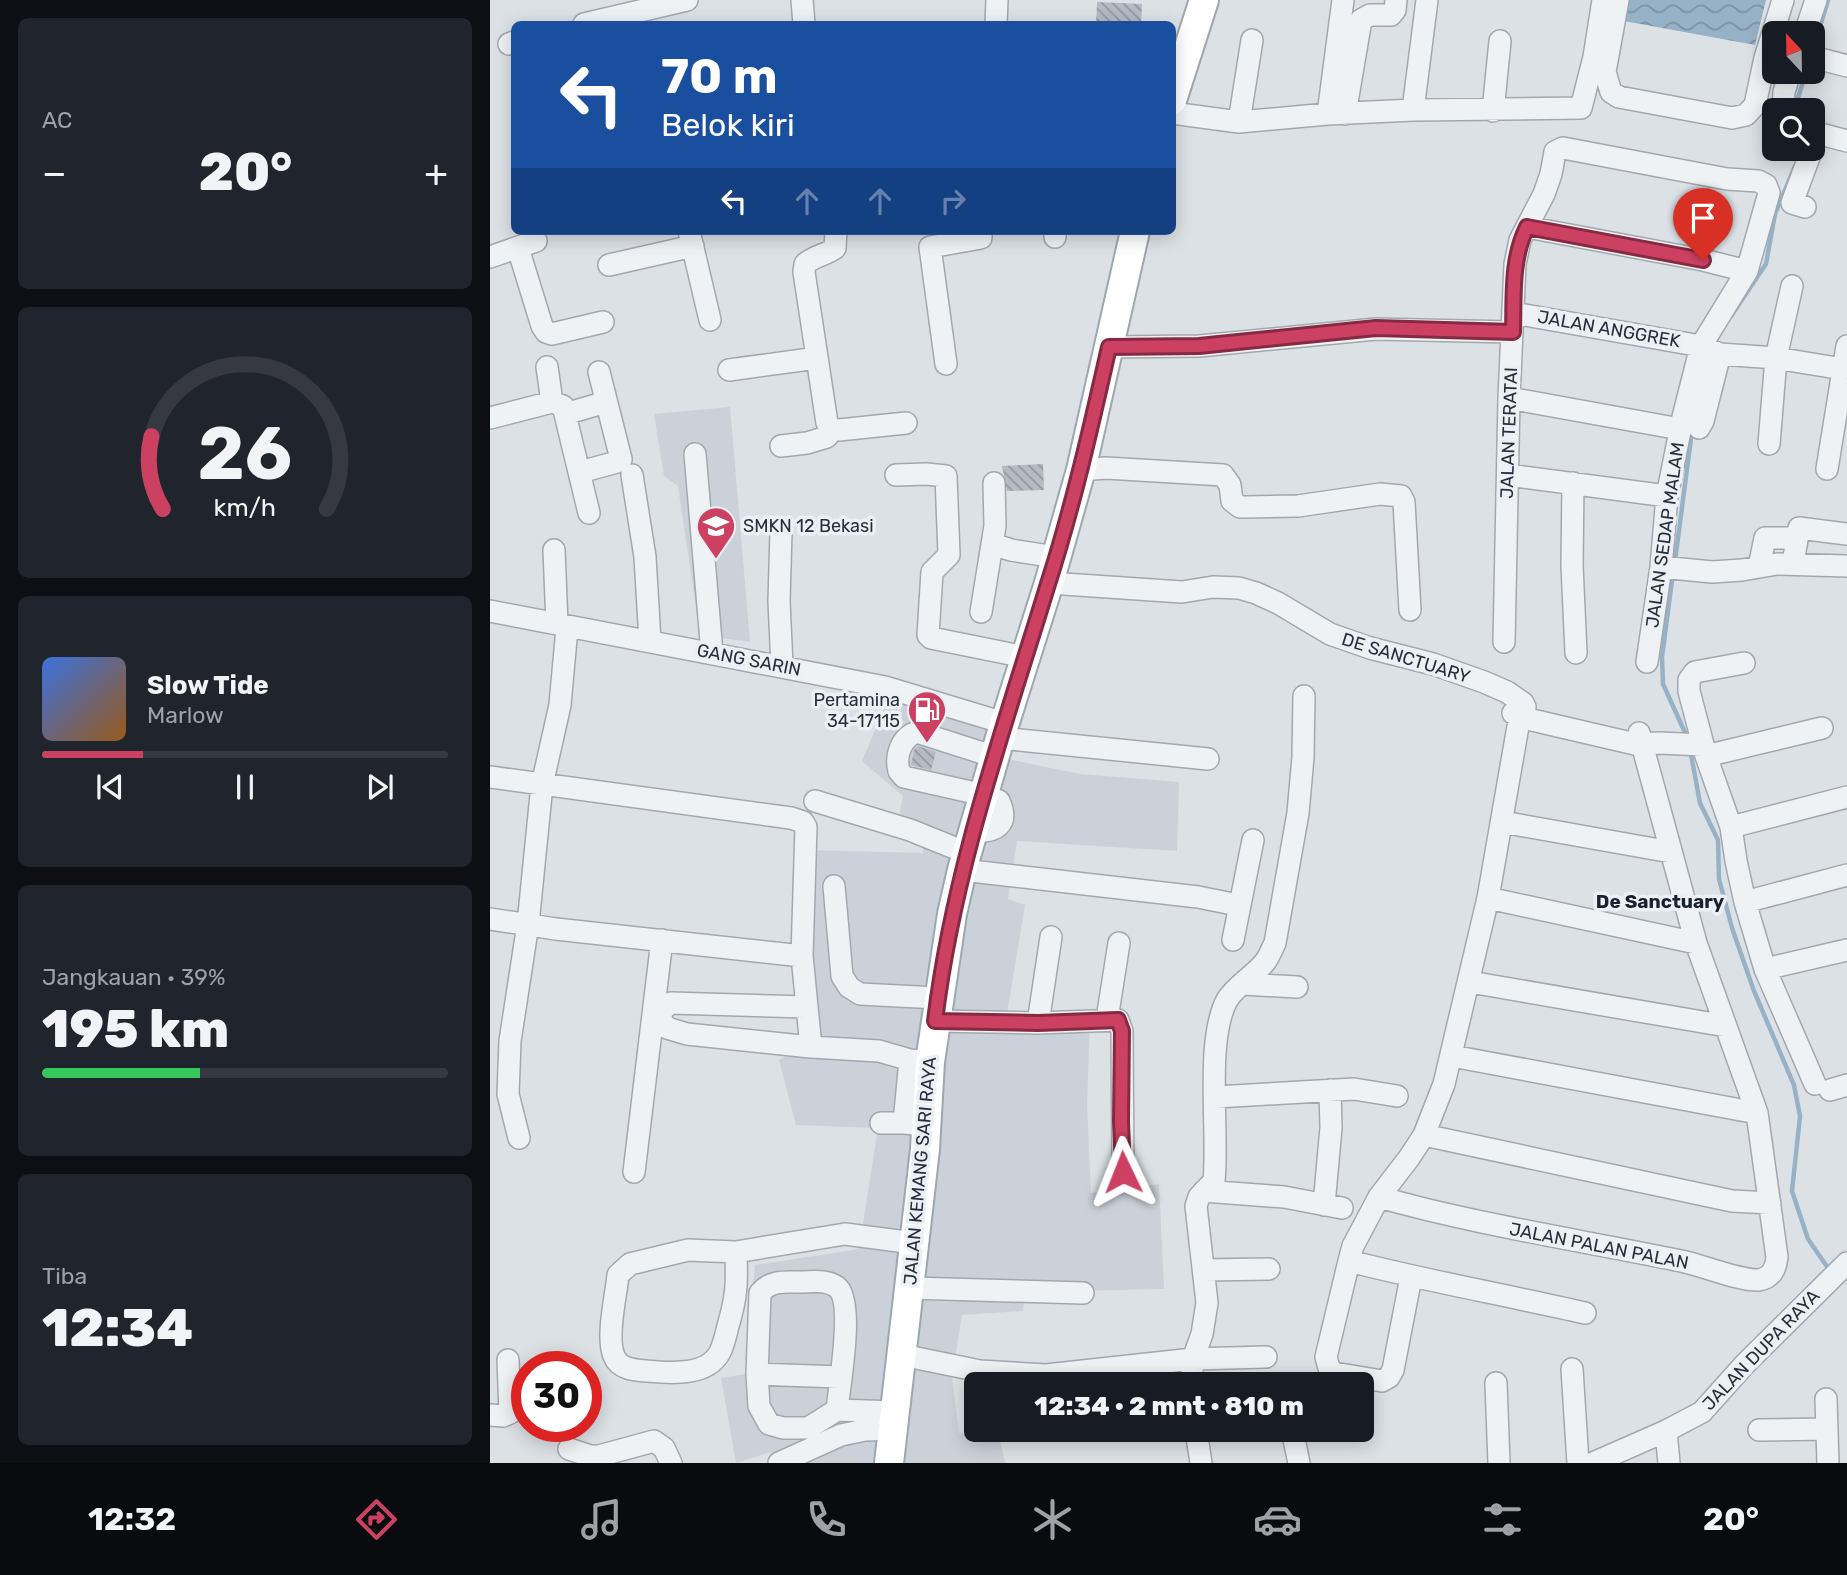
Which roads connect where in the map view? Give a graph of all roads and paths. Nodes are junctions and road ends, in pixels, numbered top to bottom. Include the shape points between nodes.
1 (687, 0) edge
2 (802, 0) edge
3 (997, 0) edge
4 (1204, 0) edge
5 (1343, 0) edge
6 (1396, 0) edge
7 (1427, 0) edge
8 (1603, 0) edge
9 (1618, 0) edge
10 (1783, 0) edge
11 (1816, 0) edge
12 (639, 11) edge
13 (597, 21) edge
14 (804, 21) edge
15 (996, 21) edge
16 (1809, 21) edge
17 (1252, 40) dead end
18 (1500, 41) dead end
19 (1825, 60) edge
20 (1847, 66) edge
21 (1176, 88) edge
22 (1413, 110) junction
23 (1493, 111) junction
24 (1176, 114) edge
25 (1336, 114) junction
26 (1240, 122) junction
27 (1825, 140) edge
28 (1847, 141) edge
29 (1806, 161) edge
30 (1758, 181) joint
31 (1805, 207) dead end
32 (1527, 227) junction
33 (836, 235) edge
34 (981, 235) edge
35 (1134, 235) edge
36 (691, 239) edge
37 (490, 257) edge
38 (609, 265) dead end
39 (1747, 271) junction
40 (1793, 286) dead end
41 (710, 320) dead end
42 (1513, 322) junction
43 (603, 323) dead end
44 (1847, 346) edge
45 (1109, 347) junction
46 (1710, 350) junction
47 (817, 358) junction
48 (1776, 358) junction
49 (946, 364) dead end
50 (547, 367) dead end
51 (729, 369) dead end
52 (1843, 369) junction
53 (599, 372) dead end
54 (1509, 398) junction
55 (606, 402) junction
56 (558, 408) junction
57 (490, 418) edge
58 (906, 424) dead end
59 (1689, 428) junction
60 (832, 429) junction
61 (1769, 444) dead end
62 (780, 446) dead end
63 (695, 454) dead end
64 (1827, 469) dead end
65 (1081, 470) junction
66 (580, 472) junction
67 (632, 475) dead end
68 (896, 475) dead end
69 (1508, 475) junction
70 (994, 483) dead end
71 (1573, 483) junction
72 (1667, 496) junction
73 (589, 513) dead end
74 (781, 531) dead end
75 (1847, 534) edge
76 (1797, 538) junction
77 (993, 544) junction
78 (554, 550) dead end
79 (1793, 563) junction
80 (1759, 566) junction
81 (1847, 566) edge
82 (1670, 568) junction
83 (1053, 569) junction
84 (1410, 610) dead end
85 (490, 611) edge
86 (981, 612) dead end
87 (562, 626) junction
88 (650, 641) junction
89 (1504, 642) dead end
90 (712, 653) junction
91 (1576, 653) dead end
92 (1025, 657) junction
93 (1647, 662) dead end
94 (1744, 663) dead end
95 (782, 666) junction
96 (1304, 696) dead end
97 (1519, 712) junction
98 (1822, 728) dead end
99 (1000, 739) junction
100 (1673, 744) junction
101 (1208, 760) dead end
102 (490, 777) edge
103 (542, 785) junction
104 (984, 795) junction
105 (1847, 797) edge
106 (815, 802) dead end
107 (1502, 822) junction
108 (1731, 827) junction
109 (1253, 840) dead end
110 (967, 851) junction
111 (1671, 852) junction
112 (1847, 875) edge
113 (834, 886) dead end
114 (1488, 898) junction
115 (1745, 902) junction
116 (1238, 905) junction
117 (490, 919) edge
118 (528, 924) junction
119 (1051, 937) dead end
120 (662, 940) junction
121 (1233, 940) dead end
122 (1119, 943) dead end
123 (1696, 943) junction
124 (1846, 953) edge
125 (802, 956) junction
126 (1765, 969) junction
127 (1470, 982) junction
128 (1243, 984) junction
129 (1297, 987) dead end
130 (718, 1004) junction
131 (807, 1007) junction
132 (936, 1010) junction
133 (1107, 1019) junction
134 (1038, 1023) junction
135 (1726, 1027) junction
136 (714, 1038) junction
137 (811, 1047) junction
138 (1452, 1056) junction
139 (920, 1061) junction
140 (1831, 1086) edge
141 (1330, 1090) junction
142 (1397, 1096) dead end
143 (1216, 1097) junction
144 (1757, 1113) junction
145 (881, 1124) dead end
146 (915, 1124) junction
147 (1424, 1135) junction
148 (519, 1138) dead end
149 (634, 1172) dead end
150 (1123, 1172) dead end
151 (1204, 1191) junction
152 (1379, 1197) junction
153 (1770, 1203) junction
154 (914, 1243) junction
155 (736, 1252) junction
156 (1349, 1261) junction
157 (1269, 1269) dead end
158 (1204, 1270) junction
159 (1839, 1271) edge
160 (1411, 1277) junction
161 (910, 1288) junction
162 (1083, 1293) dead end
163 (1585, 1313) dead end
164 (902, 1355) junction
165 (1266, 1357) dead end
166 (1192, 1359) junction
167 (508, 1360) dead end
168 (1572, 1369) dead end
169 (1191, 1372) edge
170 (757, 1374) junction
171 (840, 1377) junction
172 (1496, 1383) dead end
173 (1826, 1399) dead end
174 (837, 1410) junction
175 (490, 1415) edge
176 (895, 1420) junction
177 (1827, 1429) junction
178 (1759, 1430) dead end
179 (1666, 1431) junction
180 (1198, 1442) edge
181 (1295, 1442) edge
182 (569, 1449) dead end
183 (1834, 1455) edge
184 (671, 1463) edge
185 (779, 1463) edge
186 (889, 1463) edge
187 (1201, 1463) edge
188 (1299, 1463) edge
189 (1499, 1463) edge
190 (1578, 1463) edge
191 (1593, 1463) edge
192 (1669, 1463) edge

1 - 12 street
2 - 14 street
3 - 15 street
4 - 21 main road
5 - 25 street
6 - 25 street via 1391,15 1361,20
7 - 22 street
8 - 23 street via 1581,108
9 - 10 street via 1605,72 1611,92 1732,118 1746,115 1755,105
11 - 16 street
12 - 13 street
17 - 26 street
18 - 23 street
19 - 20 street
22 - 23 street
22 - 25 street
24 - 26 street
25 - 26 street
27 - 28 street
29 - 31 street via 1792,202
30 - 32 street, JALAN TERATAI via 1557,149 1544,194
30 - 39 street, JALAN SEDAP MALAM via 1769,192
32 - 39 street
32 - 42 street, JALAN TERATAI via 1515,264
33 - 47 street via 835,248 805,264
34 - 49 street via 930,247
35 - 45 main road, JALAN KEMANG SARI RAYA
36 - 38 street
36 - 41 street
37 - 43 street via 527,245 546,332
39 - 46 street, JALAN SEDAP MALAM
40 - 48 street
42 - 45 street, JALAN ANGGREK via 1376,328 1199,346
42 - 46 street, JALAN ANGGREK
42 - 54 street, JALAN TERATAI
44 - 52 street
45 - 65 main road, JALAN KEMANG SARI RAYA
46 - 48 street, JALAN ANGGREK
46 - 59 street, JALAN SEDAP MALAM
47 - 51 street
47 - 60 street
48 - 52 street, JALAN ANGGREK
48 - 61 street
50 - 56 street
52 - 64 street
53 - 55 street
54 - 59 street
54 - 69 street, JALAN TERATAI
55 - 56 street
55 - 66 street via 621,459
56 - 57 street
56 - 66 street
58 - 60 street
59 - 72 street, JALAN SEDAP MALAM
60 - 62 street via 827,437
63 - 90 street
65 - 83 main road, JALAN KEMANG SARI RAYA
65 - 84 street via 1223,475 1235,504 1246,507 1401,496
66 - 73 street
67 - 88 street via 645,557
68 - 92 street via 946,476 949,555 932,572 928,635
69 - 71 street
69 - 89 street, JALAN TERATAI
70 - 77 street
71 - 72 street
71 - 91 street
72 - 82 street, JALAN SEDAP MALAM
74 - 95 street
75 - 76 street via 1801,528
76 - 79 street
76 - 80 street via 1765,538
77 - 83 street, DE SANCTUARY
77 - 86 street
78 - 87 street
79 - 80 street
79 - 81 street
80 - 82 street via 1712,572
82 - 93 street, JALAN SEDAP MALAM
83 - 92 main road, JALAN KEMANG SARI RAYA
83 - 97 street, DE SANCTUARY via 1182,592 1213,587 1256,593 1330,634 1433,664 1507,692
85 - 87 street, GANG SARIN
87 - 88 street, GANG SARIN
87 - 103 street via 560,705
88 - 90 street, GANG SARIN
90 - 95 street, GANG SARIN
92 - 99 main road, JALAN KEMANG SARI RAYA
94 - 100 street via 1690,676
95 - 99 street, GANG SARIN via 884,687
96 - 128 street via 1298,813 1275,943 1266,961
97 - 100 street via 1532,720
97 - 107 street
98 - 100 street
99 - 101 street
99 - 104 main road, JALAN KEMANG SARI RAYA
99 - 104 street via 917,732 905,738 898,755 904,777
100 - 108 street
100 - 111 street, JALAN PALAN PALAN
102 - 103 street
103 - 118 street
103 - 125 street via 803,821
104 - 110 main road, JALAN KEMANG SARI RAYA
105 - 108 street
106 - 110 street
107 - 111 street
107 - 114 street
108 - 115 street
109 - 116 street
110 - 116 street
110 - 132 main road, JALAN KEMANG SARI RAYA
111 - 123 street, JALAN PALAN PALAN
112 - 115 street
113 - 132 street via 842,976 849,987 860,994
114 - 123 street
114 - 127 street
115 - 126 street
116 - 121 street
117 - 118 street
118 - 120 street
118 - 148 street via 510,1041 508,1094
119 - 134 street
120 - 125 street
120 - 149 street
122 - 133 street
123 - 135 street, JALAN PALAN PALAN
124 - 126 street
125 - 131 street
126 - 140 street
127 - 135 street
127 - 138 street
128 - 129 street
128 - 143 street via 1228,999 1220,1020
130 - 131 street
130 - 136 street
130 - 136 street via 671,1003 661,1014 667,1028
131 - 137 street
132 - 134 street
132 - 139 main road, JALAN KEMANG SARI RAYA
133 - 134 street
133 - 150 street via 1121,1025
135 - 144 street, JALAN PALAN PALAN
136 - 137 street
137 - 139 street via 879,1051
138 - 144 street
138 - 147 street
139 - 146 main road, JALAN KEMANG SARI RAYA
141 - 142 street
141 - 143 street
141 - 151 street via 1333,1206
143 - 151 street via 1214,1181
144 - 153 street, JALAN PALAN PALAN
145 - 146 street
146 - 154 main road, JALAN KEMANG SARI RAYA
147 - 152 street
147 - 153 street via 1732,1201
151 - 158 street via 1196,1214
152 - 153 street, JALAN PALAN PALAN via 1754,1280 1766,1278 1776,1264
152 - 156 street
154 - 155 street via 845,1234
154 - 161 main road, JALAN KEMANG SARI RAYA
155 - 155 street via 737,1298 720,1353 710,1363 677,1373 632,1370 614,1357 611,1340 618,1275 624,1269 688,1250
156 - 160 street
156 - 160 street via 1326,1357 1334,1373 1382,1381 1389,1377
157 - 158 street
158 - 166 street via 1207,1303
159 - 179 street, JALAN DUPA RAYA via 1702,1412
160 - 163 street
161 - 162 street
161 - 164 main road, JALAN KEMANG SARI RAYA
164 - 166 street via 980,1371 1046,1375
164 - 176 main road, JALAN KEMANG SARI RAYA
165 - 166 street
166 - 169 street
167 - 175 street via 510,1413
168 - 190 street
170 - 171 street
170 - 171 street via 761,1293 766,1286 827,1282 838,1288 845,1303
170 - 174 street via 758,1406 769,1424 808,1428
171 - 174 street
172 - 189 street
173 - 177 street
174 - 176 street
176 - 185 street via 841,1435
176 - 186 main road, JALAN KEMANG SARI RAYA
177 - 178 street
177 - 183 street
179 - 191 street, JALAN DUPA RAYA
179 - 192 street
180 - 187 street
181 - 188 street
182 - 184 street via 590,1456 654,1441 664,1448

